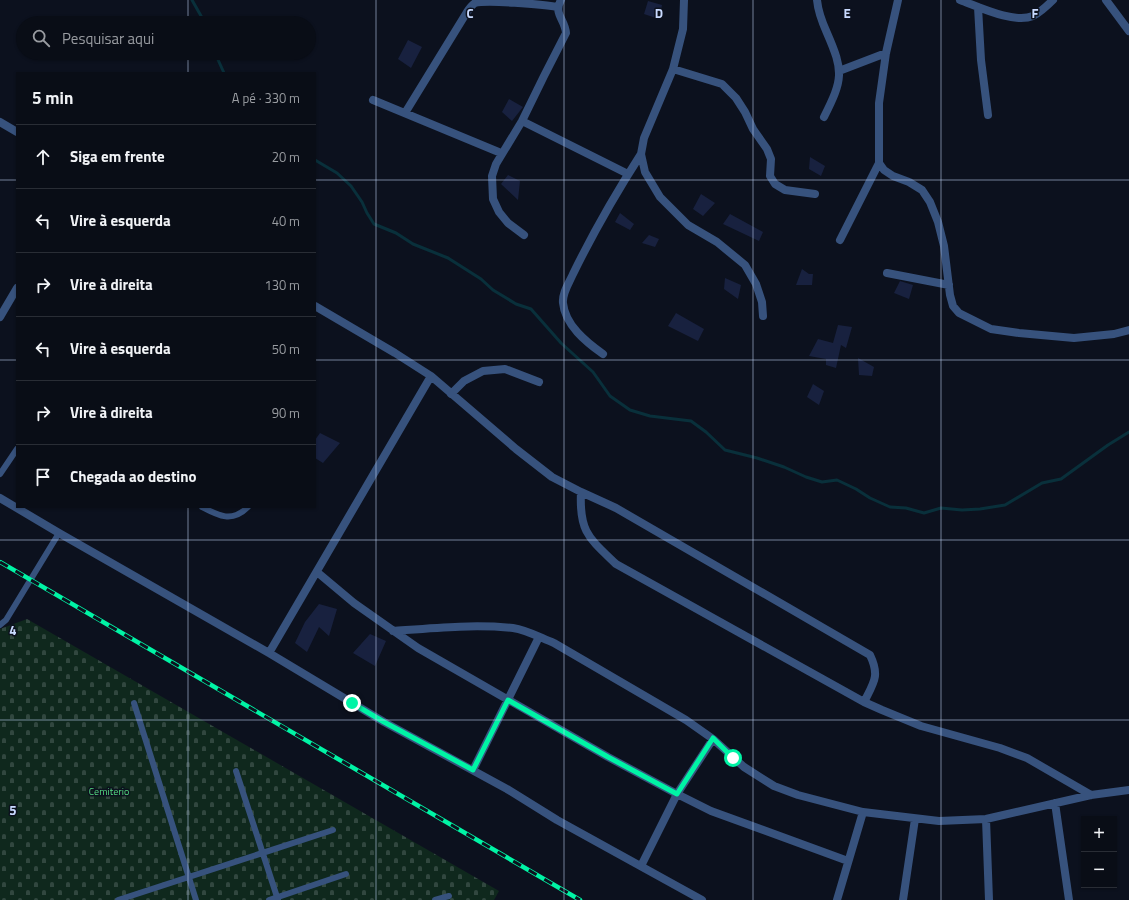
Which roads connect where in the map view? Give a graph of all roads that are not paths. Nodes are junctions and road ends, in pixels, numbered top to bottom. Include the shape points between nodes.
1 (684, 0) edge
2 (817, 0) edge
3 (898, 0) edge
4 (960, 0) edge
5 (1053, 0) edge
6 (1106, 0) edge
7 (559, 3) edge
8 (978, 7) junction
9 (1129, 31) edge
10 (886, 53) junction
11 (673, 69) junction
12 (839, 71) junction
13 (374, 100) dead end
14 (405, 113) junction
15 (988, 115) dead end
16 (824, 118) dead end
17 (522, 121) junction
18 (0, 122) edge
19 (16, 131) edge
20 (501, 153) junction
21 (641, 154) junction
22 (879, 163) junction
23 (628, 174) junction
24 (815, 194) dead end
25 (524, 235) dead end
26 (840, 240) dead end
27 (887, 273) dead end
28 (949, 285) junction
29 (16, 290) edge
30 (316, 307) edge
31 (763, 316) dead end
32 (0, 317) edge
33 (1129, 330) edge
34 (603, 354) dead end
35 (431, 376) junction
36 (539, 382) dead end
37 (451, 394) junction
38 (16, 450) edge
39 (0, 474) edge
40 (581, 492) junction
41 (0, 498) edge
42 (16, 507) edge
43 (17, 508) edge
44 (204, 508) edge
45 (247, 508) edge
46 (59, 533) junction
47 (317, 572) junction
48 (0, 625) edge
49 (393, 632) junction
50 (539, 636) junction
51 (269, 653) junction
52 (508, 700) junction
53 (864, 702) junction
54 (134, 703) dead end
55 (713, 738) junction
56 (473, 770) junction
57 (236, 771) dead end
58 (1129, 790) edge
59 (677, 794) junction
60 (1091, 795) junction
61 (1055, 804) junction
62 (863, 812) junction
63 (915, 819) junction
64 (986, 819) junction
65 (333, 830) dead end
66 (263, 853) junction
67 (848, 861) junction
68 (641, 866) junction
69 (346, 874) dead end
70 (189, 877) junction
71 (449, 896) dead end
72 (278, 899) edge
73 (118, 900) edge
74 (196, 900) edge
75 (269, 900) edge
76 (435, 900) edge
77 (702, 900) edge
78 (837, 900) edge
79 (903, 900) edge
80 (989, 900) edge
81 (1069, 900) edge

1 - 11 street via 683,29
2 - 12 street via 821,18 835,51
3 - 10 street
4 - 8 street
5 - 8 street via 1041,11 1023,18
6 - 9 street
7 - 14 street via 490,0 474,3
7 - 17 street via 558,13 566,25 566,33
8 - 15 street
10 - 12 street
10 - 22 street via 879,103
11 - 21 street via 644,138
11 - 24 street via 722,84 736,98 767,149 771,158 770,176 775,184 785,190
12 - 16 street via 835,95
13 - 14 street
14 - 20 street
17 - 20 street
17 - 23 street
18 - 19 street
20 - 25 street via 492,176 492,199 508,223
21 - 23 street
21 - 31 street via 645,172 660,197 688,225 717,242 746,265 762,302
22 - 26 street
22 - 28 street via 893,176 922,190 930,202 944,246
23 - 34 street via 581,257 562,301 565,314 573,327 590,345
27 - 28 street
28 - 33 street via 953,306 959,313 992,329 1074,338
29 - 32 street
30 - 35 street
35 - 37 street
35 - 47 street
36 - 37 street via 506,369 483,371 464,381
37 - 40 street via 552,477
38 - 39 lane
40 - 53 street via 583,526 593,543 616,564
40 - 53 street via 616,508 870,655 875,667 874,680
41 - 42 street
43 - 46 street
44 - 45 lane via 219,516 235,517
46 - 48 lane via 6,620
46 - 51 street
47 - 49 street
47 - 51 street
49 - 50 street via 467,626 515,628
49 - 52 street
50 - 52 street
50 - 55 street via 657,702
51 - 56 street via 384,722
52 - 56 street
52 - 59 street
53 - 60 street via 921,726 1027,758
54 - 70 lane
55 - 59 street
55 - 62 street via 744,767 774,786
56 - 68 street
57 - 66 lane
58 - 60 street
59 - 67 street via 711,810
59 - 68 street
60 - 61 street
61 - 64 street
61 - 81 street
62 - 63 street
62 - 67 street
63 - 64 street
63 - 79 street
64 - 80 street
65 - 66 lane
66 - 70 lane
66 - 72 lane
67 - 78 street
68 - 77 street
69 - 72 lane
70 - 73 lane
70 - 74 lane
71 - 76 lane
72 - 75 lane

